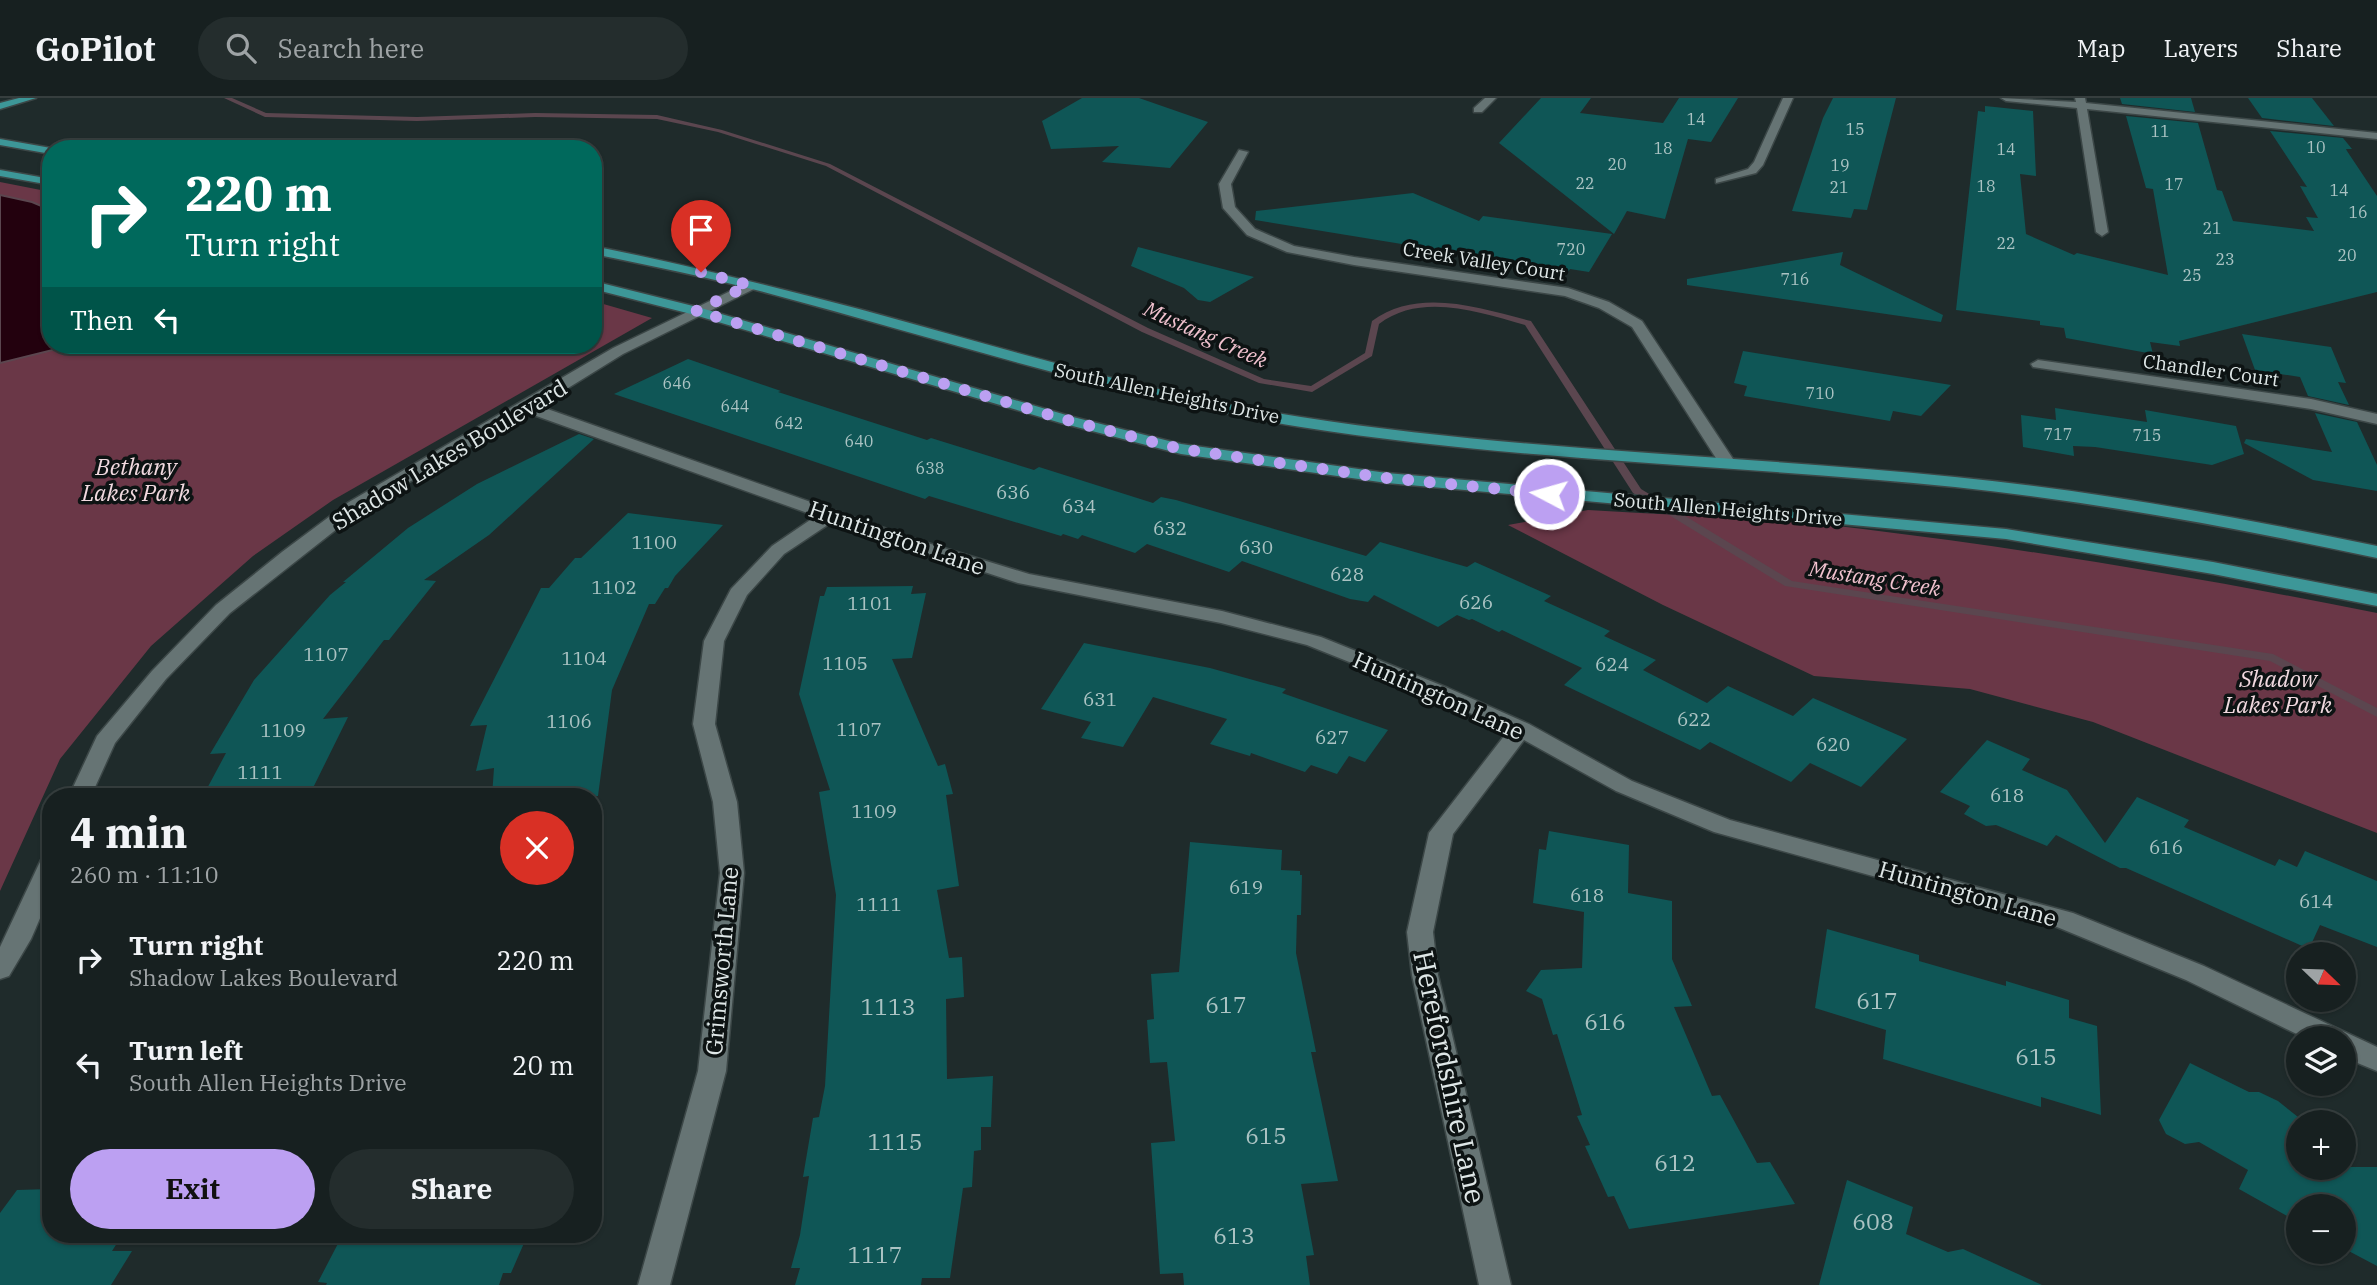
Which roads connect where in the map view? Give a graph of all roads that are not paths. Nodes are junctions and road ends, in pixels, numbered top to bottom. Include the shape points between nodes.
1 (31, 98) edge
2 (1491, 98) edge
3 (1788, 98) edge
4 (2006, 98) edge
5 (2081, 102) edge
6 (0, 106) edge
7 (1478, 110) dead end
8 (2377, 136) edge
9 (0, 142) edge
10 (42, 149) edge
11 (1243, 152) dead end
12 (0, 173) edge
13 (42, 180) edge
14 (1720, 181) dead end
15 (2102, 232) dead end
16 (602, 252) edge
17 (749, 285) junction
18 (602, 287) edge
19 (696, 311) junction
20 (2038, 364) dead end
21 (527, 407) junction
22 (2377, 419) edge
23 (1727, 462) junction
24 (830, 515) junction
25 (2377, 552) edge
26 (2377, 600) edge
27 (1521, 729) junction
28 (83, 788) edge
29 (42, 884) edge
30 (0, 969) edge
31 (2305, 1026) edge
32 (2356, 1050) edge
33 (2377, 1060) edge
34 (654, 1285) edge
35 (1495, 1285) edge

1 - 6 main road
2 - 7 street
3 - 14 street via 1759,163 1752,171
4 - 5 street
5 - 8 street
5 - 15 street
9 - 10 main road
11 - 23 street, Creek Valley Court via 1225,184 1229,208 1251,232 1291,249 1354,261 1568,292 1637,324
12 - 13 main road
16 - 17 main road, South Allen Heights Drive
17 - 19 street, Shadow Lakes Boulevard
17 - 23 main road, South Allen Heights Drive via 1107,383 1300,422 1437,440
18 - 19 main road, South Allen Heights Drive
19 - 21 street, Shadow Lakes Boulevard via 618,351
19 - 26 main road, South Allen Heights Drive via 1181,449 1387,478 2006,534
20 - 22 street, Chandler Court via 2311,404
21 - 24 street, Huntington Lane
21 - 28 street, Shadow Lakes Boulevard via 355,506 223,609 104,741
23 - 25 main road, South Allen Heights Drive via 2045,492
24 - 27 street, Huntington Lane via 1025,579 1222,617 1314,641
24 - 34 street, Grimsworth Lane via 778,550 738,593 714,641 704,724 725,802 732,873 712,1071
27 - 31 street, Huntington Lane via 1624,786 1722,825 2064,920 2195,973
27 - 35 street, Herefordshire Lane via 1441,833 1420,932 1425,975
29 - 30 street
32 - 33 street

